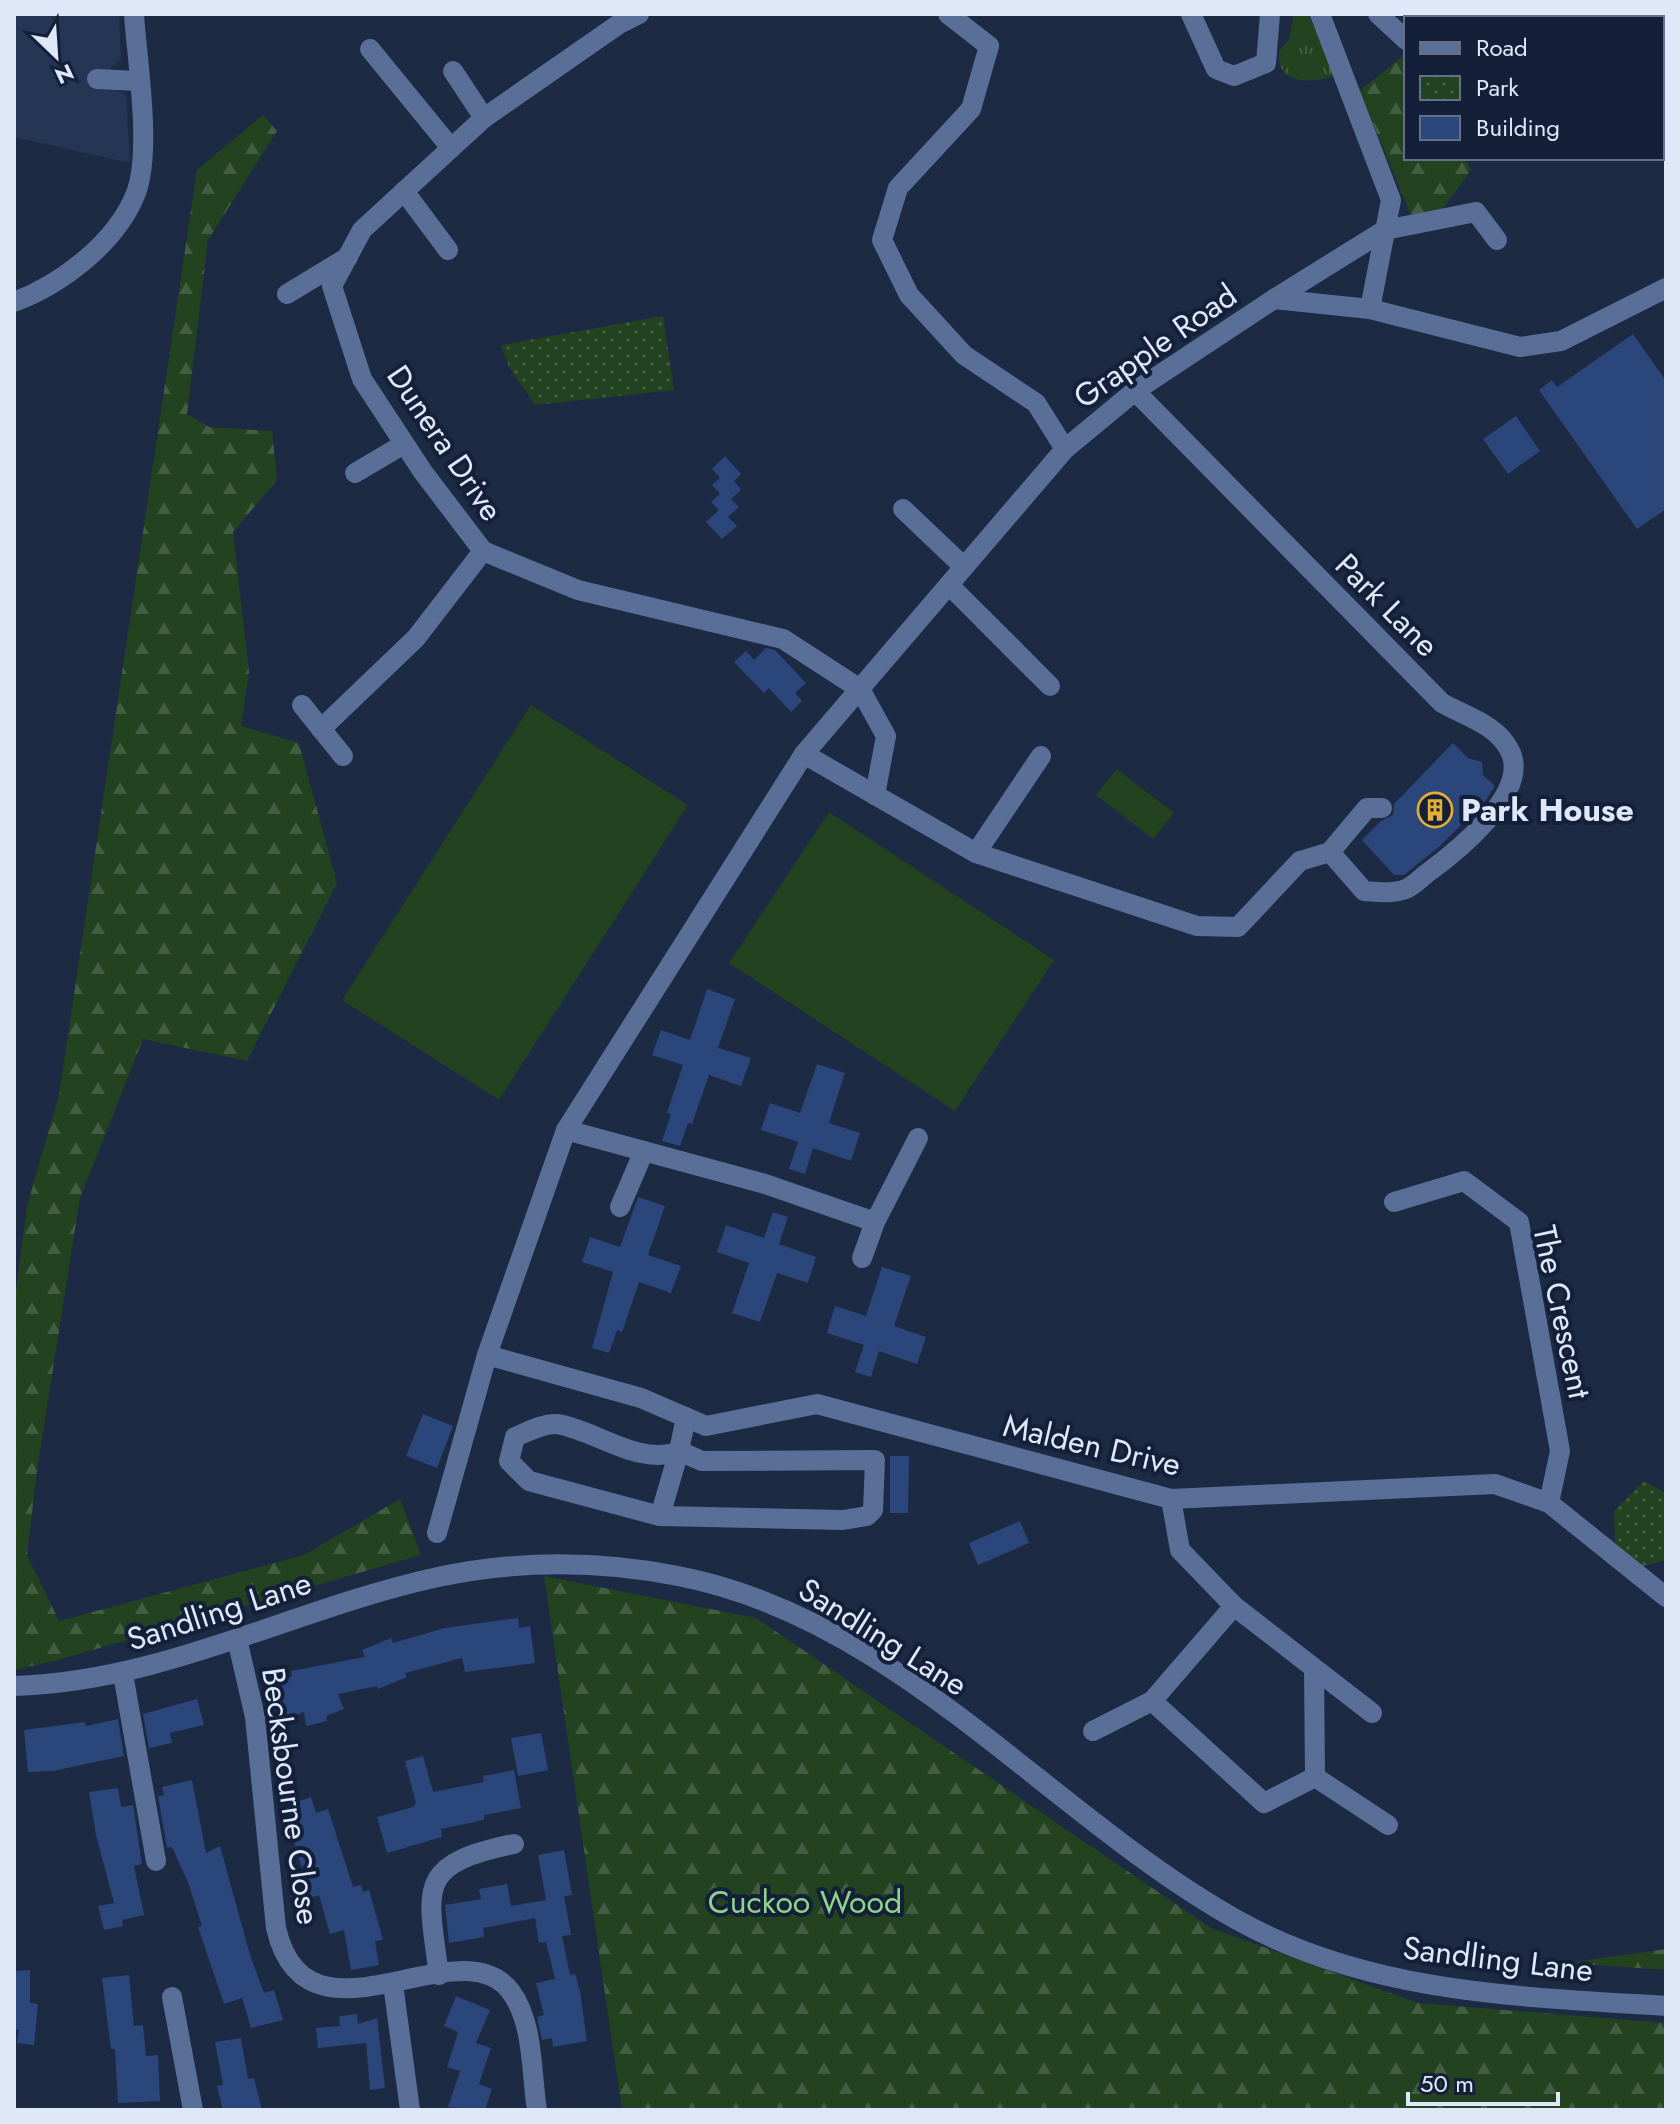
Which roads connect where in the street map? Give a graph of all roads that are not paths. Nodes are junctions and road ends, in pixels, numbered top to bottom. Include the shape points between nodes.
1 (134, 14) edge
2 (639, 14) edge
3 (948, 14) edge
4 (1191, 14) edge
5 (1270, 14) edge
6 (1320, 14) edge
7 (1378, 14) edge
8 (617, 19) edge
9 (1404, 38) edge
10 (370, 49) dead end
11 (453, 71) dead end
12 (97, 79) dead end
13 (138, 81) junction
14 (484, 118) junction
15 (451, 148) junction
16 (404, 191) junction
17 (1385, 230) junction
18 (1497, 240) dead end
19 (448, 250) dead end
20 (348, 257) junction
21 (1666, 288) edge
22 (287, 294) dead end
23 (1274, 299) junction
24 (14, 302) edge
25 (1370, 309) junction
26 (1135, 391) junction
27 (404, 444) junction
28 (1065, 449) junction
29 (355, 473) dead end
30 (903, 509) dead end
31 (483, 551) junction
32 (964, 567) junction
33 (949, 585) junction
34 (1050, 686) dead end
35 (860, 689) junction
36 (302, 705) dead end
37 (321, 729) junction
38 (804, 754) junction
39 (343, 756) dead end
40 (1041, 756) dead end
41 (875, 795) junction
42 (1382, 808) dead end
43 (1330, 852) junction
44 (976, 853) junction
45 (566, 1130) junction
46 (918, 1138) dead end
47 (644, 1151) junction
48 (1394, 1202) dead end
49 (620, 1207) dead end
50 (875, 1222) junction
51 (862, 1258) dead end
52 (487, 1355) junction
53 (686, 1417) junction
54 (679, 1451) junction
55 (1171, 1499) junction
56 (1549, 1503) junction
57 (660, 1516) junction
58 (437, 1533) dead end
59 (1666, 1597) edge
60 (1234, 1606) junction
61 (237, 1639) junction
62 (1314, 1669) junction
63 (123, 1674) junction
64 (14, 1686) edge
65 (1152, 1701) junction
66 (1372, 1713) dead end
67 (1093, 1731) dead end
68 (1315, 1777) junction
69 (1388, 1825) dead end
70 (514, 1844) dead end
71 (156, 1861) dead end
72 (439, 1975) junction
73 (393, 1984) junction
74 (172, 1997) dead end
75 (1666, 2006) edge
76 (193, 2110) edge
77 (410, 2110) edge
78 (537, 2110) edge

1 - 13 street
2 - 8 street, Dunera Drive
3 - 28 street via 989,46 971,109 898,188 882,240 909,295 964,355 1036,403
4 - 5 street via 1216,69 1234,76 1266,63
6 - 17 street via 1391,200
7 - 9 street
8 - 14 street, Dunera Drive
10 - 15 street
11 - 14 street
12 - 13 street
13 - 24 street via 143,154 136,193 95,249 62,278
14 - 15 street, Dunera Drive
15 - 16 street, Dunera Drive
16 - 19 street
16 - 20 street, Dunera Drive via 362,230
17 - 18 street via 1476,212
17 - 23 street
17 - 25 street
20 - 22 street
20 - 27 street, Dunera Drive via 332,286 362,379
21 - 25 street, Grapple Road via 1561,341 1520,347
23 - 25 street, Grapple Road
23 - 26 street, Grapple Road
26 - 28 street, Grapple Road
26 - 43 street, Park Lane via 1442,703 1488,726 1511,752 1514,776 1502,802 1445,861 1408,889 1364,891
27 - 29 street
27 - 31 street, Dunera Drive
28 - 32 street, Grapple Road
30 - 32 street
31 - 35 street, Dunera Drive via 578,590 783,639
31 - 37 street via 416,638
32 - 33 street, Grapple Road
33 - 34 street
33 - 35 street, Grapple Road
35 - 38 street, Grapple Road
35 - 41 street via 886,736
36 - 37 street
37 - 39 street
38 - 41 street
38 - 45 street, Grapple Road
40 - 44 street
41 - 44 street
42 - 43 street via 1367,808
43 - 44 street via 1300,861 1238,927 1197,926
45 - 47 street
45 - 52 street, Grapple Road
46 - 50 street
47 - 49 street
47 - 50 street via 762,1183
48 - 56 street, The Crescent via 1464,1181 1519,1222 1560,1451
50 - 51 street
52 - 53 street, Malden Drive via 641,1398
52 - 58 street, Grapple Road
53 - 54 street
53 - 55 street, Malden Drive via 706,1426 817,1404
54 - 57 street
54 - 57 street via 649,1454 555,1424 515,1437 509,1461 529,1481
54 - 57 street via 702,1461 875,1460 873,1510 843,1520
55 - 56 street, Malden Drive via 1495,1484
55 - 60 street via 1180,1550
56 - 59 street, Malden Drive
60 - 62 street
60 - 65 street
61 - 63 street, Sandling Lane
61 - 73 street, Becksbourne Close via 255,1717 282,1946 301,1972 322,1985
61 - 75 street, Sandling Lane via 391,1589 509,1566 604,1564 712,1584 751,1595 830,1632 960,1719 1189,1890 1298,1949 1438,1988
62 - 66 street
62 - 68 street
63 - 64 street, Sandling Lane
63 - 71 street
65 - 67 street
65 - 68 street via 1264,1803
68 - 69 street
70 - 72 street via 463,1855 438,1878 431,1907
72 - 73 street, Becksbourne Close
72 - 78 street, Becksbourne Close via 484,1973 511,1992 524,2021
73 - 77 street
74 - 76 street

